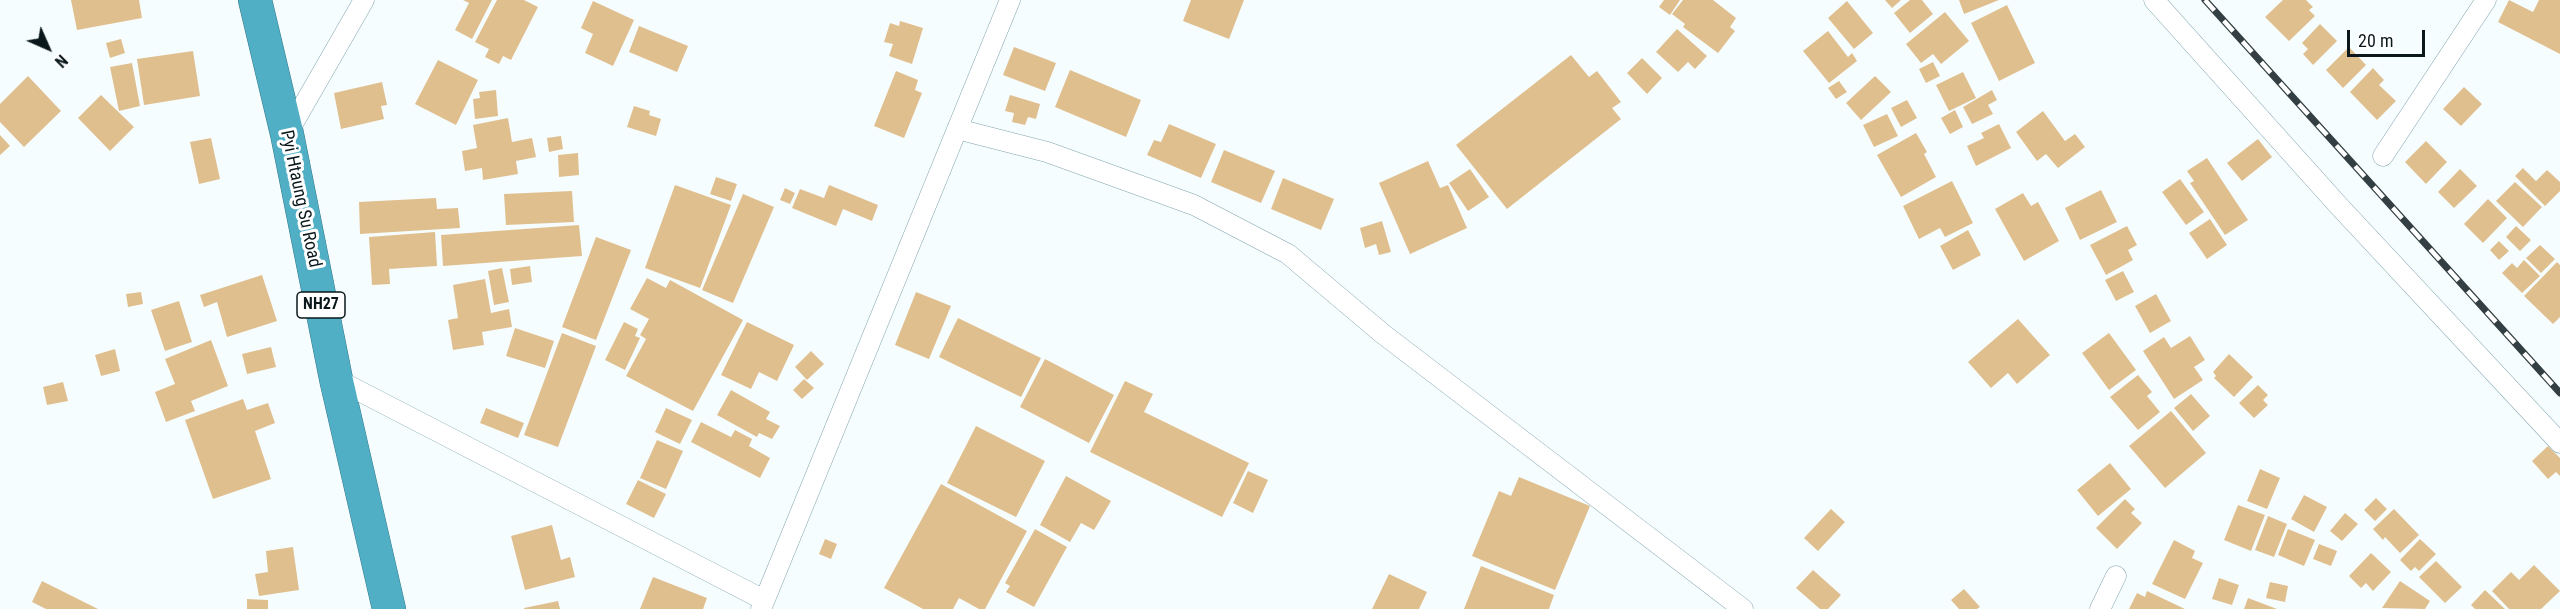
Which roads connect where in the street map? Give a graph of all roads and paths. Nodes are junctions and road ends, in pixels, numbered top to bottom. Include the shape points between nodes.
1 (255, 0) edge
2 (364, 0) edge
3 (1010, 0) edge
4 (2154, 0) edge
5 (2486, 0) edge
6 (957, 129) junction
7 (287, 134) junction
8 (2383, 156) dead end
9 (336, 380) junction
10 (2560, 443) edge
11 (2116, 576) dead end
12 (762, 604) edge
13 (389, 609) edge
14 (1743, 609) edge
15 (2100, 609) edge

1 - 7 highway, Pyi Htaung Su Road / NH27
2 - 7 street
3 - 6 street
4 - 10 street
5 - 8 street
6 - 12 street
6 - 14 street via 1047,152 1194,205 1288,254 1383,334
7 - 9 highway, Pyi Htaung Su Road / NH27
9 - 12 street
9 - 13 highway, Pyi Htaung Su Road / NH27
11 - 15 street

